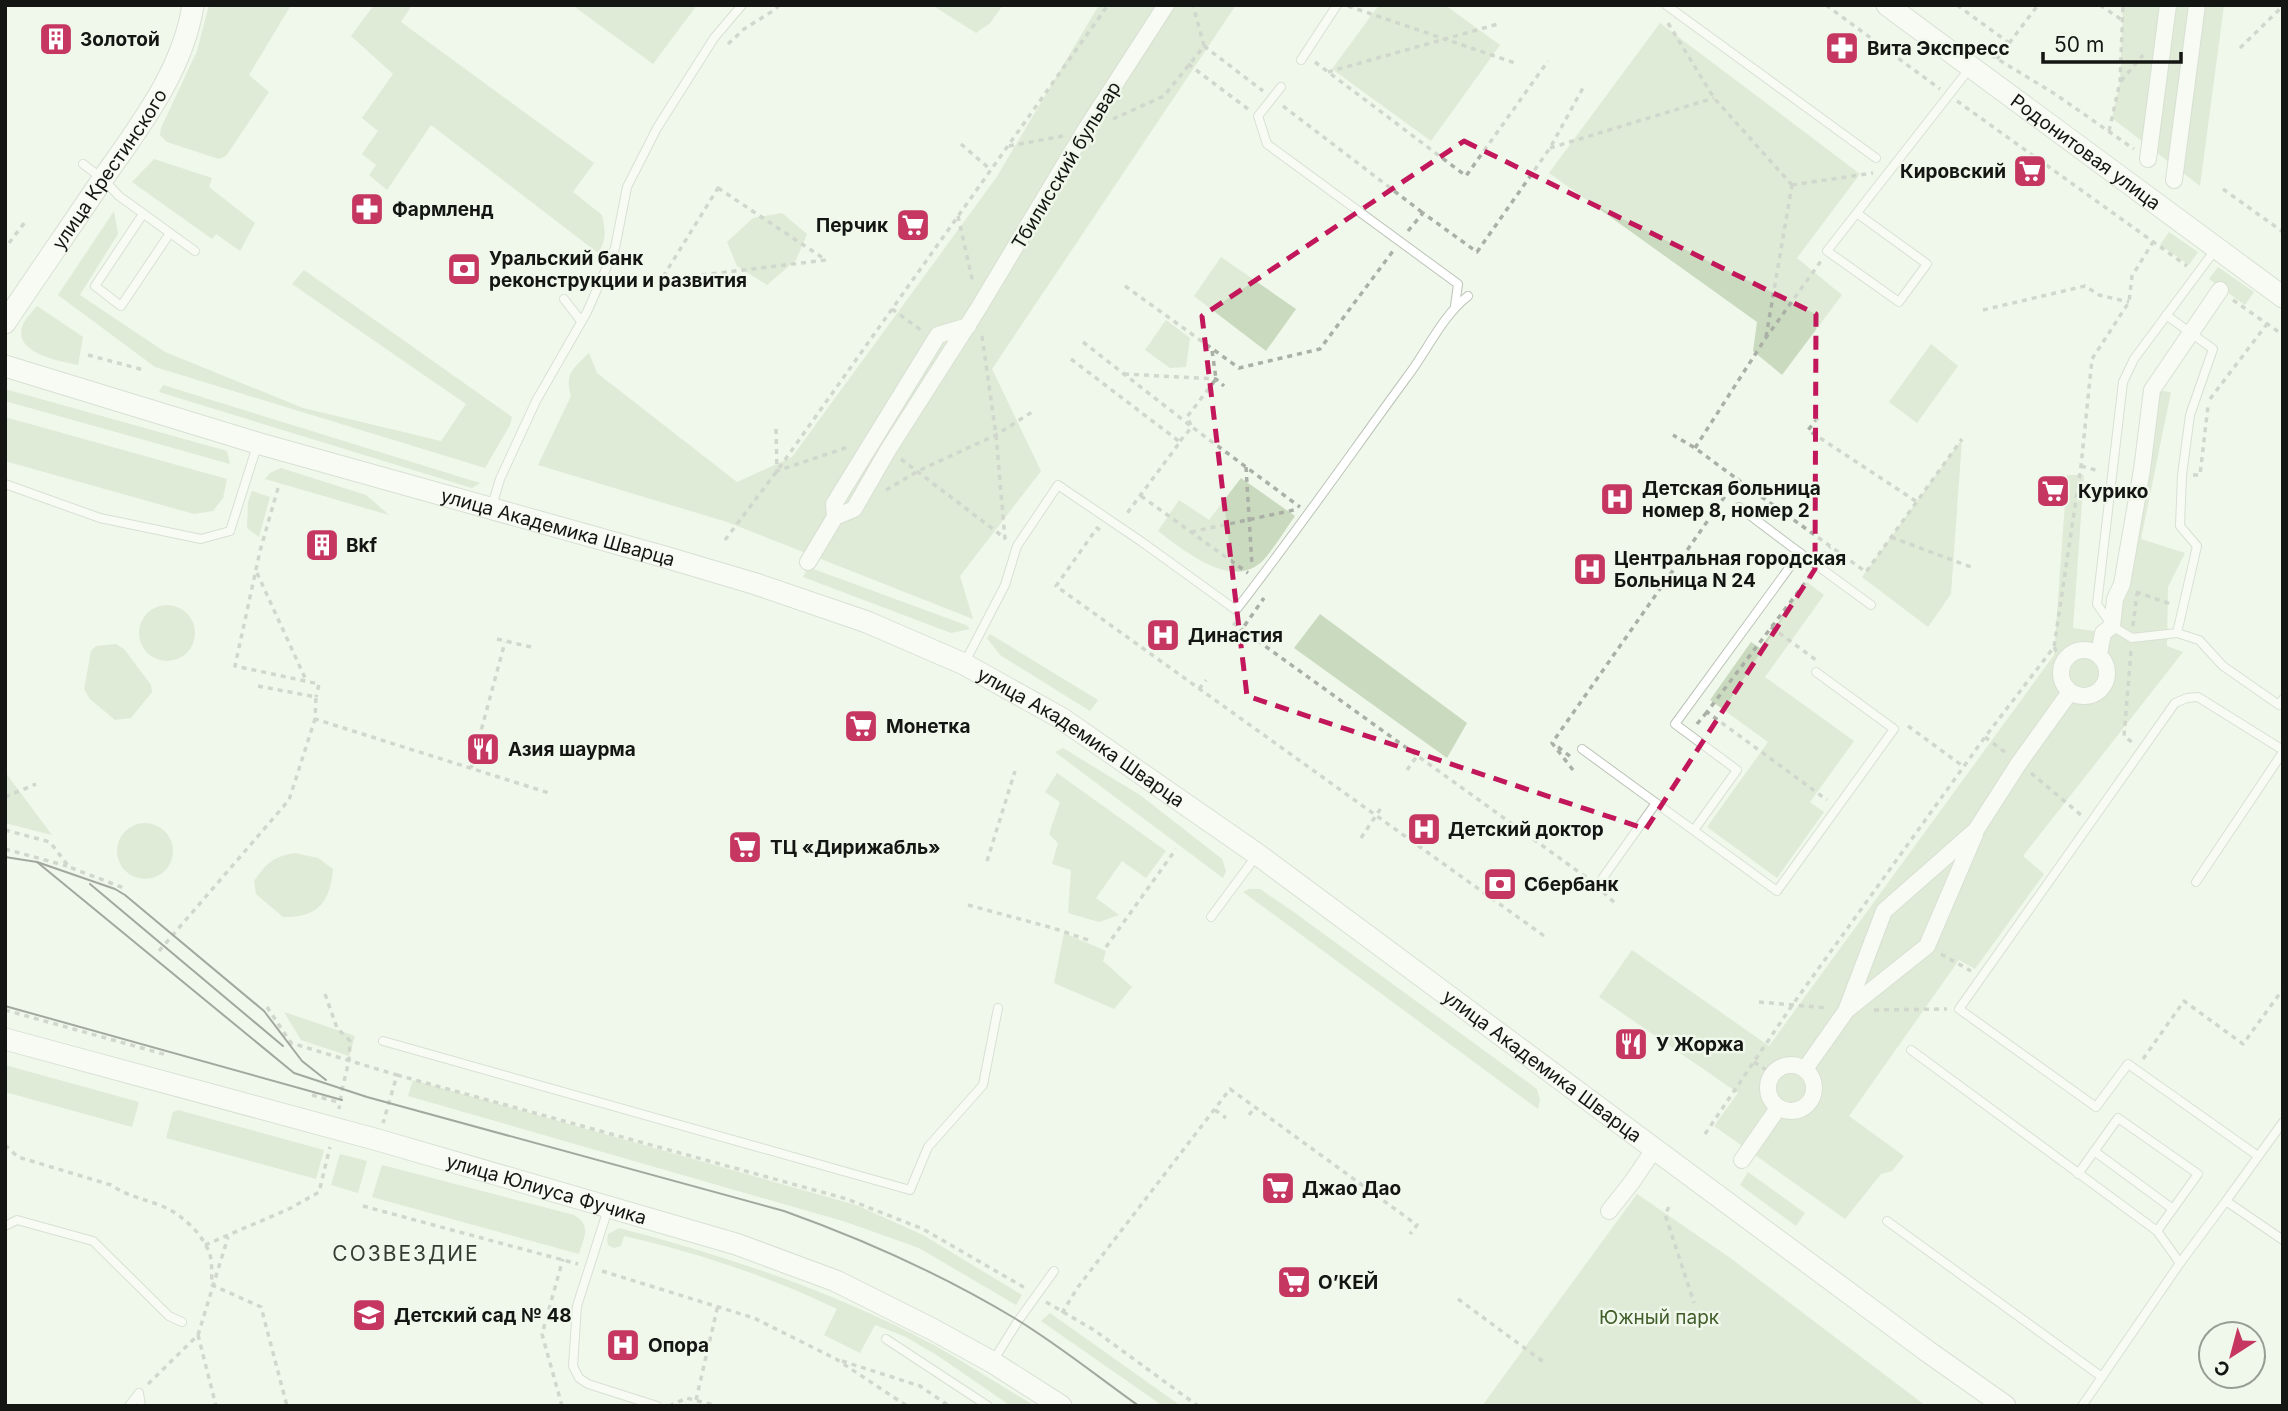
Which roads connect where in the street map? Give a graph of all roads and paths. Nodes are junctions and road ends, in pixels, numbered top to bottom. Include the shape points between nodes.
1 (193, 5) edge
2 (742, 5) edge
3 (1108, 5) edge
4 (1166, 5) edge
5 (1337, 5) edge
6 (1346, 5) edge
7 (1666, 5) edge
8 (1826, 5) edge
9 (1887, 5) edge
10 (1957, 5) edge
11 (2038, 5) edge
12 (2100, 5) edge
13 (2123, 5) edge
14 (2168, 5) edge
15 (2197, 5) edge
16 (2283, 6) edge
17 (1664, 17) dead end
18 (2122, 20) junction
19 (1498, 24) dead end
20 (1445, 39) junction
21 (2009, 43) junction
22 (1204, 46) dead end
23 (2240, 48) dead end
24 (1303, 57) joint
25 (1548, 61) dead end
26 (1188, 64) dead end
27 (1518, 64) dead end
28 (1970, 67) junction
29 (1328, 72) junction
30 (1584, 86) dead end
31 (1281, 87) dead end
32 (1950, 96) junction
33 (1271, 97) junction
34 (1714, 98) junction
35 (1258, 116) junction
36 (2109, 131) junction
37 (961, 144) dead end
38 (1550, 148) junction
39 (1876, 158) dead end
40 (2148, 159) joint
41 (83, 164) dead end
42 (991, 170) junction
43 (1891, 170) junction
44 (103, 179) junction
45 (2174, 180) dead end
46 (1792, 185) junction
47 (2223, 189) dead end
48 (1423, 213) junction
49 (143, 214) junction
50 (1858, 214) junction
51 (958, 216) junction
52 (25, 222) dead end
53 (2283, 232) edge
54 (170, 233) junction
55 (2153, 242) junction
56 (9, 243) dead end
57 (1400, 243) junction
58 (2217, 248) junction
59 (195, 251) dead end
60 (1827, 251) junction
61 (2197, 273) junction
62 (661, 280) joint
63 (1125, 285) dead end
64 (2220, 290) joint
65 (1468, 296) dead end
66 (2283, 297) edge
67 (564, 299) dead end
68 (2129, 302) junction
69 (1455, 306) junction
70 (892, 309) junction
71 (978, 309) junction
72 (1983, 310) dead end
73 (2166, 315) junction
74 (581, 321) junction
75 (5, 323) edge
76 (968, 326) junction
77 (2191, 332) junction
78 (2283, 335) edge
79 (1765, 339) junction
80 (934, 341) junction
81 (1083, 342) dead end
82 (1212, 349) junction
83 (88, 355) dead end
84 (1071, 359) dead end
85 (5, 366) edge
86 (144, 370) dead end
87 (1124, 374) junction
88 (1216, 379) junction
89 (1224, 386) dead end
90 (1032, 412) dead end
91 (1818, 418) dead end
92 (1192, 427) junction
93 (776, 429) dead end
94 (996, 435) junction
95 (1673, 435) dead end
96 (873, 439) junction
97 (1962, 439) dead end
98 (1180, 442) junction
99 (257, 443) junction
100 (1695, 448) junction
101 (888, 450) junction
102 (1246, 467) junction
103 (777, 471) junction
104 (918, 471) junction
105 (1737, 479) junction
106 (5, 484) edge
107 (278, 488) dead end
108 (886, 490) dead end
109 (1140, 495) junction
110 (1917, 502) junction
111 (1739, 507) dead end
112 (491, 509) junction
113 (1303, 509) junction
114 (835, 517) junction
115 (1249, 519) junction
116 (1294, 520) dead end
117 (1118, 525) junction
118 (1191, 532) junction
119 (1108, 536) dead end
120 (1891, 537) junction
121 (1005, 539) junction
122 (725, 540) dead end
123 (1017, 546) junction
124 (1830, 547) junction
125 (1800, 553) junction
126 (808, 562) dead end
127 (1817, 565) junction
128 (1971, 567) dead end
129 (256, 571) junction
130 (2122, 583) junction
131 (2137, 593) junction
132 (1871, 605) dead end
133 (2182, 608) junction
134 (1231, 621) dead end
135 (2112, 626) junction
136 (1771, 627) junction
137 (2177, 633) junction
138 (2132, 638) junction
139 (497, 639) dead end
140 (505, 642) junction
141 (531, 647) dead end
142 (2054, 647) junction
143 (2099, 654) junction
144 (2062, 663) junction
145 (964, 664) junction
146 (1823, 665) dead end
147 (1816, 672) dead end
148 (1206, 680) dead end
149 (307, 681) junction
150 (258, 685) dead end
151 (1199, 689) junction
152 (2070, 692) junction
153 (316, 697) junction
154 (2283, 699) edge
155 (1707, 712) junction
156 (315, 719) junction
157 (1908, 726) dead end
158 (1689, 735) junction
159 (1985, 737) junction
160 (1582, 749) dead end
161 (2143, 750) junction
162 (2283, 751) edge
163 (1418, 756) junction
164 (2019, 763) junction
165 (1964, 767) junction
166 (471, 768) junction
167 (1407, 769) dead end
168 (1573, 770) dead end
169 (1015, 771) dead end
170 (36, 784) dead end
171 (549, 793) dead end
172 (5, 797) edge
173 (1656, 803) junction
174 (1837, 807) junction
175 (1381, 808) dead end
176 (1377, 816) junction
177 (2091, 823) junction
178 (5, 830) edge
179 (1694, 830) junction
180 (1976, 831) junction
181 (1361, 838) dead end
182 (5, 849) edge
183 (1176, 849) dead end
184 (1257, 854) junction
185 (987, 861) dead end
186 (69, 867) junction
187 (1602, 879) dead end
188 (1592, 882) dead end
189 (2196, 882) dead end
190 (124, 888) dead end
191 (1600, 890) dead end
192 (968, 905) dead end
193 (1617, 905) dead end
194 (1212, 917) dead end
195 (1547, 938) dead end
196 (1091, 941) dead end
197 (1927, 946) junction
198 (1107, 947) dead end
199 (159, 951) dead end
200 (1982, 977) junction
201 (2283, 989) edge
202 (267, 1007) dead end
203 (998, 1008) dead end
204 (5, 1010) edge
205 (1846, 1011) junction
206 (5, 1039) edge
207 (383, 1041) dead end
208 (1911, 1050) dead end
209 (167, 1055) dead end
210 (1754, 1062) junction
211 (1805, 1069) junction
212 (2136, 1069) junction
213 (397, 1074) junction
214 (1772, 1074) junction
215 (312, 1095) dead end
216 (341, 1102) dead end
217 (1255, 1107) junction
218 (1777, 1108) junction
219 (1215, 1110) junction
220 (1249, 1115) dead end
221 (1226, 1118) dead end
222 (2283, 1122) edge
223 (1705, 1134) dead end
224 (378, 1140) junction
225 (5, 1145) edge
226 (1655, 1148) junction
227 (2094, 1151) junction
228 (2258, 1156) junction
229 (1742, 1160) dead end
230 (2078, 1174) junction
231 (2226, 1201) junction
232 (363, 1206) dead end
233 (609, 1207) junction
234 (1669, 1207) dead end
235 (2173, 1209) junction
236 (1609, 1211) dead end
237 (1887, 1221) dead end
238 (5, 1226) edge
239 (2157, 1231) junction
240 (1410, 1234) dead end
241 (2283, 1240) edge
242 (563, 1259) junction
243 (2180, 1263) junction
244 (588, 1267) junction
245 (1054, 1271) dead end
246 (1036, 1295) junction
247 (1458, 1299) dead end
248 (1694, 1303) dead end
249 (718, 1305) junction
250 (1062, 1312) junction
251 (182, 1322) dead end
252 (198, 1335) dead end
253 (886, 1339) dead end
254 (836, 1359) junction
255 (992, 1362) junction
256 (1545, 1363) dead end
257 (2102, 1377) junction
258 (696, 1400) junction
259 (129, 1406) edge
260 (141, 1406) edge
261 (216, 1406) edge
262 (287, 1406) edge
263 (562, 1406) edge
264 (657, 1406) edge
265 (669, 1406) edge
266 (718, 1406) edge
267 (907, 1406) edge
268 (949, 1406) edge
269 (988, 1406) edge
270 (1061, 1406) edge
271 (1198, 1406) edge
272 (2005, 1406) edge
273 (2082, 1406) edge

1 - 44 street, улица Крестинского via 190,26 165,84
2 - 74 lane via 713,38 657,128 627,187 615,248
3 - 42 path
4 - 71 street, Тбилисский бульвар
5 - 24 lane
6 - 20 path
7 - 39 lane
8 - 32 path
9 - 28 street, Родонитовая улица
10 - 21 path
11 - 21 path
12 - 18 path
13 - 18 path
14 - 40 street
15 - 45 street
16 - 23 path
17 - 34 path
18 - 36 path via 2120,82
19 - 20 path
20 - 27 path
20 - 29 path
21 - 36 path via 1997,59
22 - 33 path
24 - 29 path
25 - 29 path via 1466,176
26 - 35 path
28 - 32 lane
28 - 58 street, Родонитовая улица
30 - 38 path
31 - 33 lane
32 - 43 lane
32 - 55 path
33 - 35 lane
33 - 48 path
34 - 38 path
34 - 46 path
35 - 57 lane via 1267,144
36 - 40 path
37 - 42 path
38 - 48 path via 1476,252
41 - 44 lane
42 - 51 path
43 - 46 path
43 - 50 lane
44 - 49 lane
44 - 75 street, улица Крестинского
46 - 79 path
47 - 53 path
48 - 57 path
49 - 54 lane
49 - 54 lane via 95,286 121,306
50 - 60 lane
50 - 60 lane via 1927,264 1899,302
51 - 70 path
51 - 71 path
52 - 56 path
54 - 59 lane
55 - 61 path
55 - 68 path via 2132,276
57 - 69 lane via 1458,284
57 - 82 path via 1320,349 1239,368
58 - 61 lane
58 - 66 street, Родонитовая улица
60 - 79 path
61 - 73 lane
62 - 62 path via 813,262 826,260 718,188
63 - 82 path
64 - 77 street
64 - 78 path
65 - 69 lane
67 - 74 lane
68 - 72 path via 2099,295 2085,286
68 - 142 path via 2092,359
69 - 117 lane via 1310,514 1236,610
70 - 80 path
70 - 103 path
71 - 76 street, Тбилисский бульвар
71 - 94 path
73 - 77 lane
73 - 135 lane via 2123,382 2097,604
74 - 112 lane via 536,401
76 - 80 street via 938,335
76 - 101 street, Тбилисский бульвар
77 - 130 street via 2152,390
77 - 133 lane via 2213,349 2190,415 2182,475 2180,526 2197,546
79 - 100 path
80 - 96 street, Тбилисский бульвар
81 - 87 path
82 - 88 path
83 - 86 path
84 - 98 path
85 - 99 street, улица Академика Шварца
87 - 88 path
87 - 92 path
88 - 89 path
88 - 92 path via 1187,417
90 - 94 path
91 - 110 path via 1808,430
92 - 98 path
92 - 102 path
93 - 103 path
94 - 104 path
94 - 121 path
95 - 100 path
96 - 103 path
96 - 114 street, Тбилисский бульвар via 834,503
97 - 110 path
98 - 109 path
99 - 106 lane via 230,531 201,539 100,518
99 - 112 street, улица Академика Шварца
100 - 105 path
101 - 104 path
101 - 114 street, Тбилисский бульвар via 853,509
102 - 113 path
102 - 115 path
103 - 122 path
104 - 108 path
104 - 121 path
105 - 124 path
105 - 168 path via 1552,743
107 - 129 path
109 - 117 path
109 - 118 path
110 - 120 path
111 - 125 lane
112 - 145 street, улица Академика Шварца via 756,584 867,622
113 - 115 path
113 - 116 path
114 - 126 street, Тбилисский бульвар
115 - 118 path
115 - 118 path via 1253,576
117 - 123 lane via 1058,485
119 - 151 path via 1097,528 1056,586
120 - 124 path via 1866,572
120 - 128 path
121 - 123 path
123 - 145 lane via 1005,585
124 - 127 path
125 - 127 lane
125 - 158 lane via 1675,724
127 - 132 lane
127 - 136 path
129 - 149 path
129 - 149 path via 235,666
130 - 131 path
130 - 135 street
131 - 133 path
131 - 138 path
133 - 137 lane
134 - 163 path
135 - 138 lane
135 - 143 street via 2103,632
136 - 146 path
136 - 155 path
137 - 138 lane
137 - 154 lane via 2199,640 2223,666 2279,705
138 - 161 path via 2124,736
139 - 140 path
140 - 141 path
140 - 166 path
142 - 144 path
142 - 159 path
143 - 144 street via 2085,649 2070,654
143 - 152 street via 2106,666 2104,685 2090,696
144 - 152 street via 2061,678
145 - 184 street, улица Академика Шварца via 1062,718
147 - 174 lane via 1894,729
148 - 151 path
149 - 153 path via 319,684
150 - 153 path
151 - 176 path
152 - 164 street
153 - 156 path
155 - 158 path
155 - 174 path
156 - 166 path
156 - 199 path via 289,800
157 - 165 path
158 - 179 lane via 1737,770
159 - 164 path
159 - 165 path
160 - 173 lane
161 - 162 lane via 2175,703 2198,696
161 - 177 lane
162 - 189 lane
163 - 167 path
163 - 188 path
164 - 177 path
164 - 180 street
165 - 210 path
166 - 171 path
169 - 185 path
170 - 172 path
173 - 179 lane
173 - 187 lane
174 - 179 lane via 1777,891
175 - 176 path
176 - 181 path
176 - 195 path
177 - 200 lane
178 - 186 path via 50,842
180 - 197 street
180 - 205 street via 1884,911
182 - 186 path
183 - 198 path
184 - 194 lane
184 - 226 street, улица Академика Шварца
186 - 190 path
191 - 193 path
192 - 196 path
197 - 200 path
197 - 205 street
200 - 212 lane via 1959,1009 2096,1107 2128,1064
201 - 212 path via 2243,1044 2184,1001
202 - 213 path via 291,1043
203 - 207 lane via 983,1085 929,1147 911,1190
204 - 209 path
205 - 211 street
206 - 224 street, улица Юлиуса Фучика
208 - 230 lane
210 - 214 path
210 - 223 path
211 - 214 street via 1787,1065
211 - 218 street via 1815,1084 1811,1102 1795,1112
212 - 228 lane
213 - 224 path
213 - 246 path via 847,1199 922,1230
214 - 218 street via 1768,1092
215 - 216 path
217 - 219 path via 1230,1088
217 - 220 path
217 - 240 path via 1417,1225
218 - 229 street
219 - 221 path
219 - 250 path
222 - 228 lane
224 - 233 street, улица Юлиуса Фучика
225 - 262 path via 18,1157 111,1185 178,1214 201,1237 210,1254 212,1285 261,1307
226 - 236 street
226 - 272 street, улица Академика Шварца
227 - 230 lane
227 - 235 lane
227 - 235 lane via 2118,1118 2199,1174
228 - 231 lane
230 - 239 lane
231 - 241 lane
231 - 243 lane
232 - 242 path
233 - 244 lane
233 - 255 street, улица Юлиуса Фучика via 736,1244 835,1281
234 - 248 path via 1665,1214
235 - 239 lane
237 - 257 lane
238 - 251 lane via 17,1220 93,1241 169,1316
239 - 243 lane
242 - 244 path
242 - 263 path via 542,1334
243 - 257 lane
244 - 249 path
244 - 264 lane via 577,1306 573,1366 588,1384
245 - 246 lane
246 - 250 path
246 - 255 lane
247 - 256 path
249 - 254 path
249 - 258 path
250 - 271 path
252 - 261 path
253 - 269 lane
254 - 267 path
254 - 268 path via 920,1386
255 - 270 street, улица Юлиуса Фучика
257 - 273 lane
258 - 265 path via 687,1398
258 - 266 path
259 - 260 lane via 139,1393

